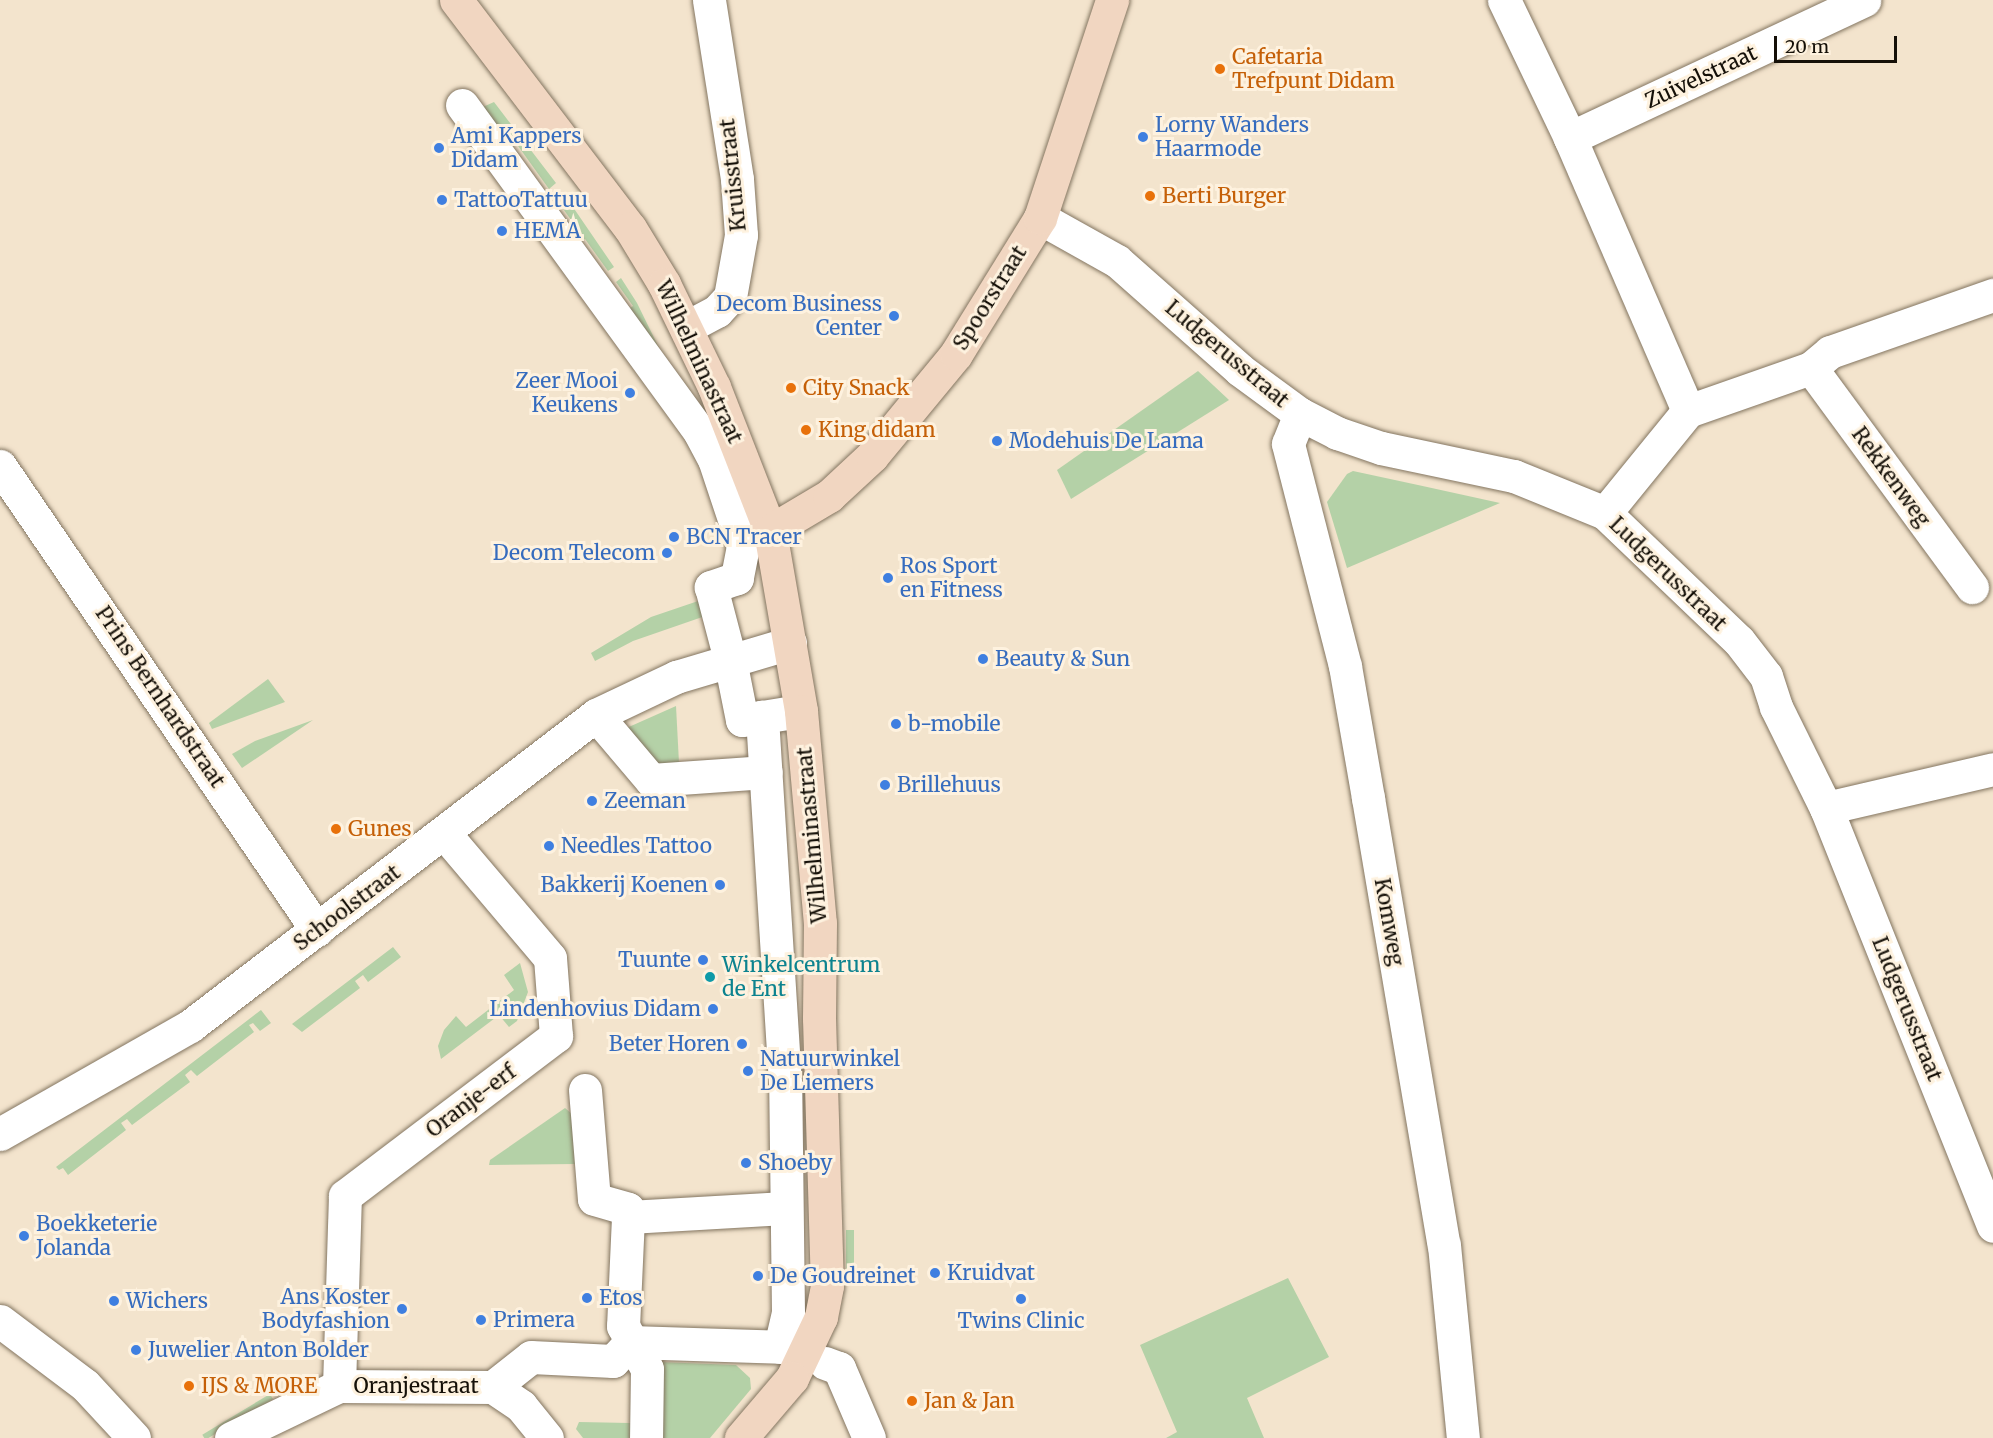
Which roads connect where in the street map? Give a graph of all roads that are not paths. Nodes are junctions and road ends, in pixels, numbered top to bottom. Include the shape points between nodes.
1 (456, 0) edge
2 (708, 0) edge
3 (1112, 0) edge
4 (1504, 0) edge
5 (1864, 0) edge
6 (462, 105) dead end
7 (1570, 138) junction
8 (1040, 218) junction
9 (1993, 294) edge
10 (687, 327) junction
11 (1811, 368) junction
12 (1688, 411) junction
13 (1300, 414) junction
14 (0, 466) edge
15 (1605, 513) junction
16 (770, 531) junction
17 (1972, 586) dead end
18 (790, 643) junction
19 (801, 711) junction
20 (596, 715) junction
21 (762, 717) junction
22 (1993, 769) edge
23 (766, 772) junction
24 (1826, 807) junction
25 (445, 834) junction
26 (317, 930) junction
27 (585, 1090) dead end
28 (0, 1134) edge
29 (786, 1208) junction
30 (628, 1217) junction
31 (1993, 1226) edge
32 (0, 1321) edge
33 (627, 1334) junction
34 (825, 1363) dead end
35 (339, 1386) junction
36 (493, 1387) junction
37 (134, 1438) edge
38 (231, 1438) edge
39 (547, 1438) edge
40 (646, 1438) edge
41 (741, 1438) edge
42 (869, 1438) edge
43 (1463, 1438) edge

1 - 10 street, Wilhelminastraat via 630,228
2 - 10 street, Kruisstraat via 737,179 741,235 730,297 717,311
3 - 8 street, Spoorstraat
4 - 7 street
5 - 7 street, Zuivelstraat
6 - 21 street, Wilhelminastraat via 723,470 742,546 737,578 711,587 742,720
7 - 12 street
8 - 13 street, Ludgerusstraat via 1117,261 1240,370
8 - 16 street, Spoorstraat via 956,354 894,431 829,496
9 - 11 street via 1830,352
10 - 16 street, Wilhelminastraat
11 - 12 street
11 - 17 street, Rekkenweg
12 - 15 street
13 - 15 street, Ludgerusstraat via 1337,433 1381,448 1514,476
13 - 43 street, Komweg via 1288,444 1345,666 1444,1245
14 - 26 street, Prins Bernhardstraat
15 - 24 street, Ludgerusstraat via 1739,641 1766,676 1776,707
16 - 18 street, Wilhelminastraat
18 - 19 street, Wilhelminastraat
18 - 20 street, Schoolstraat via 676,677
19 - 21 street
19 - 41 street, Wilhelminastraat via 820,923 827,1286 821,1317 792,1378
20 - 23 street, Wilhelminastraat via 651,780
20 - 25 street, Schoolstraat
21 - 23 street, Wilhelminastraat
22 - 24 street
23 - 29 street, Wilhelminastraat via 782,994
24 - 31 street, Ludgerusstraat
25 - 26 street, Schoolstraat
25 - 35 street, Oranje-erf via 550,958 556,1036 345,1196
26 - 28 street, Schoolstraat via 157,1048
27 - 30 street via 594,1199 628,1209
29 - 30 street
29 - 33 street, Wilhelminastraat via 788,1313 784,1347
30 - 33 street
32 - 37 street via 85,1385
33 - 36 street, Oranjestraat via 613,1361 531,1357
33 - 40 street via 647,1368
34 - 42 street via 839,1368
35 - 36 street, Oranjestraat
35 - 38 street, Oranjestraat
36 - 39 street via 521,1406

